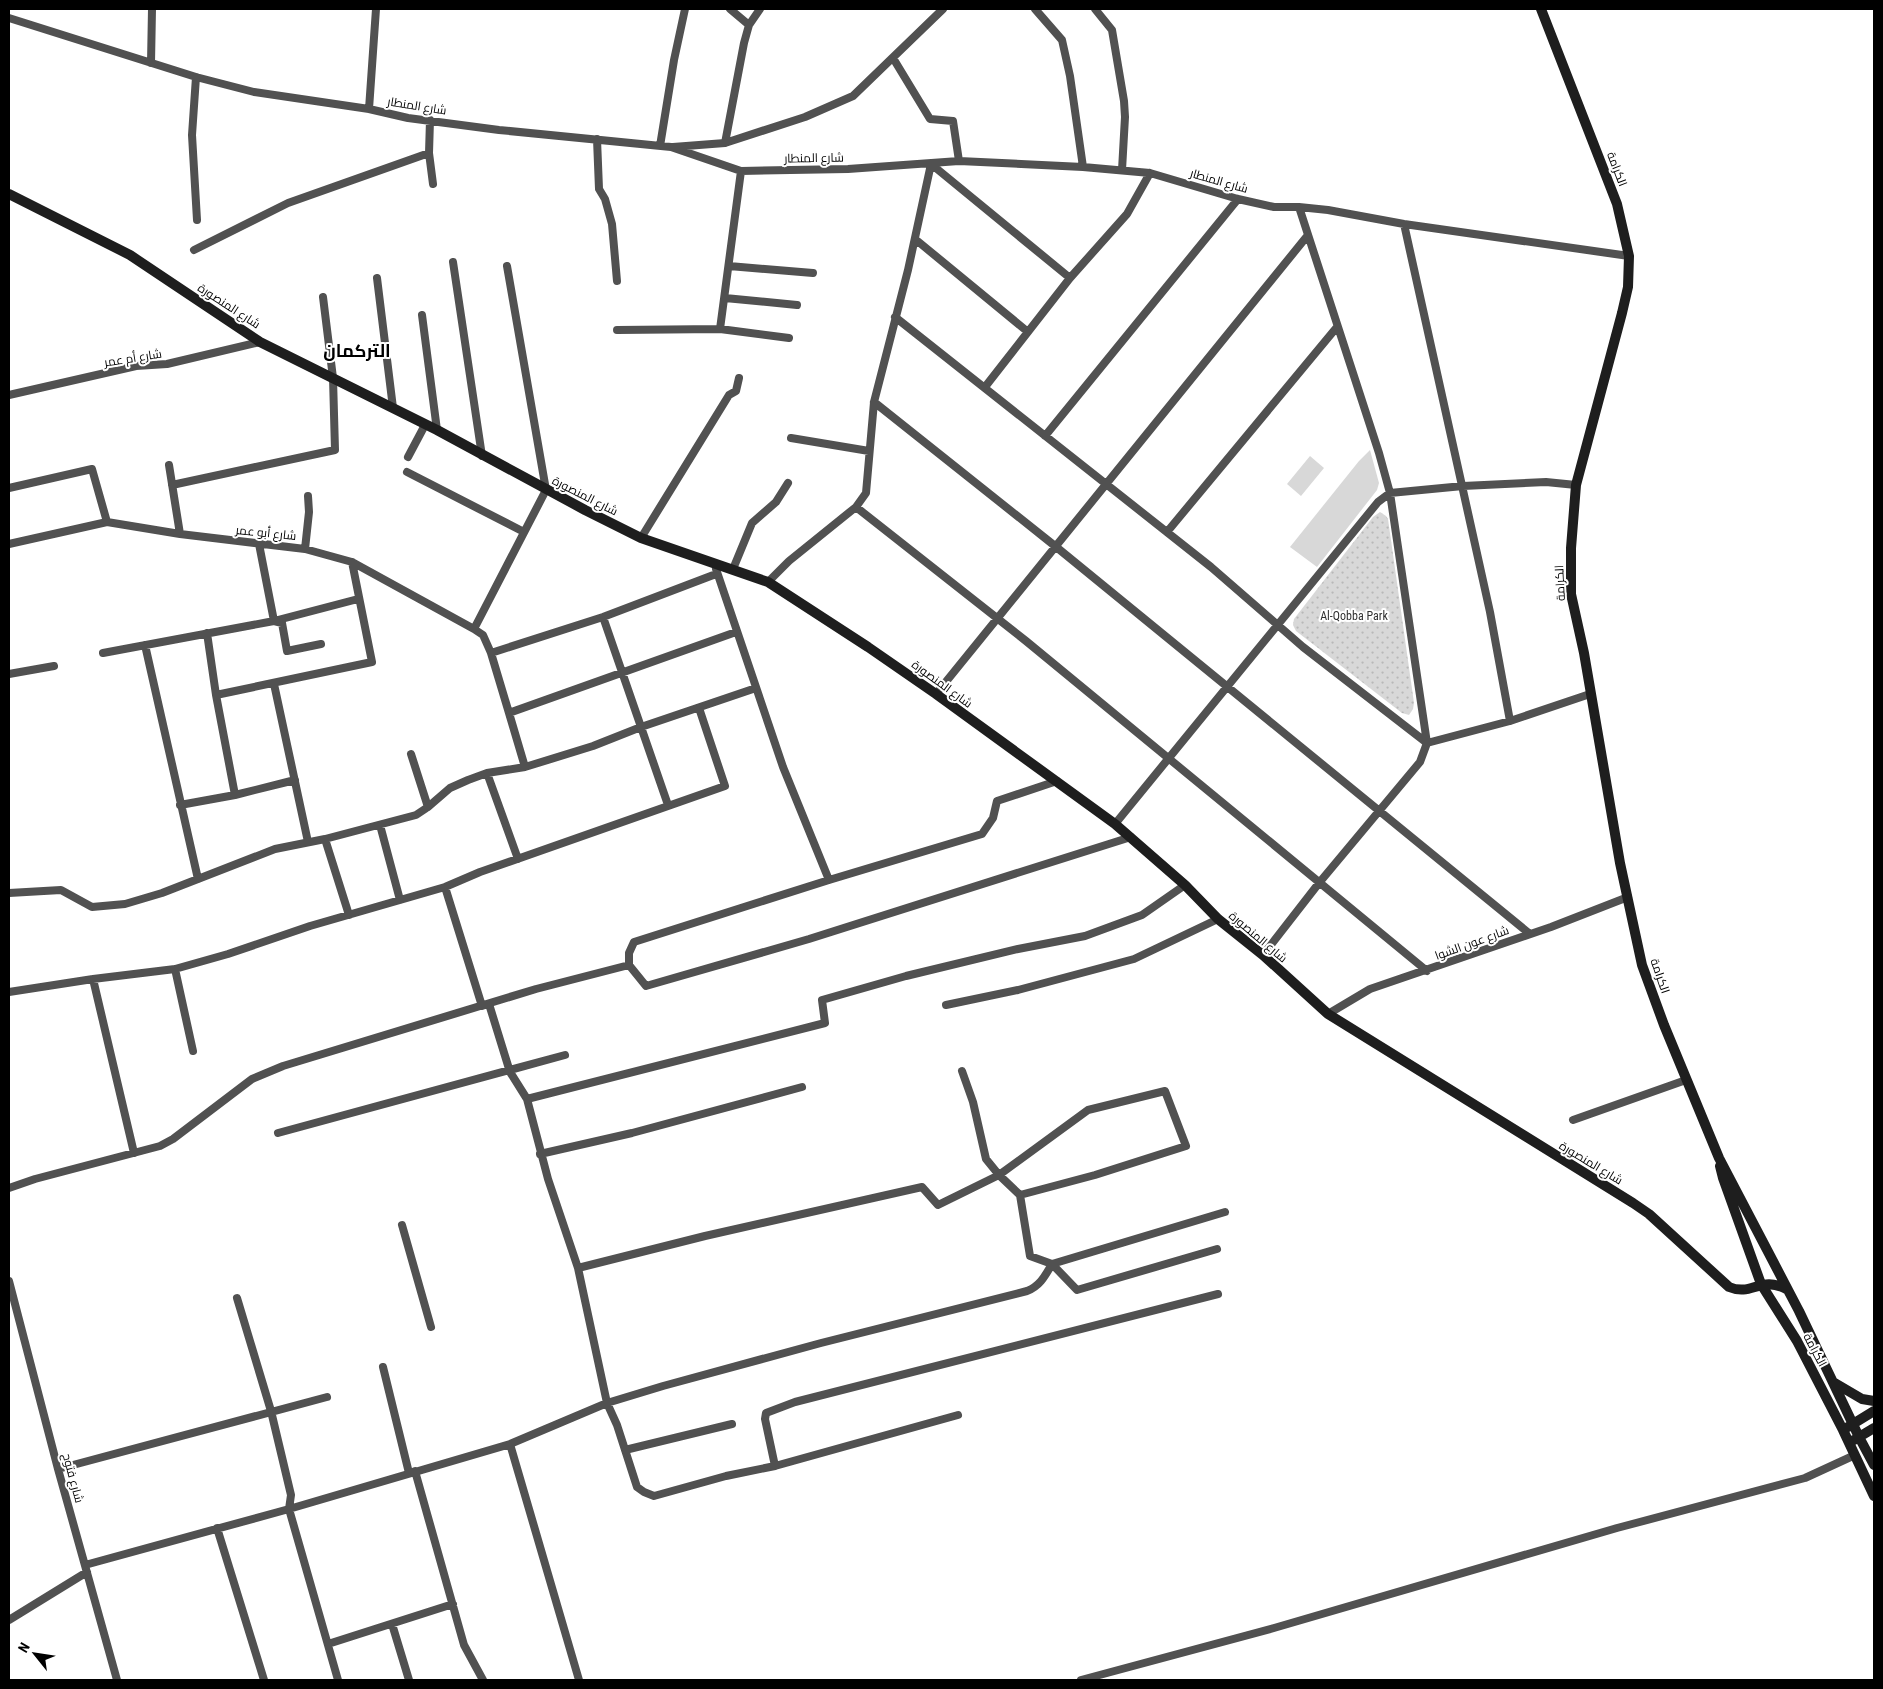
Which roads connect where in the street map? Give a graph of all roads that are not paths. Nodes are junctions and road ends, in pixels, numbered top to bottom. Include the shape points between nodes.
1 (152, 9) edge
2 (376, 9) edge
3 (685, 9) edge
4 (730, 9) edge
5 (760, 9) edge
6 (943, 9) edge
7 (1035, 9) edge
8 (1096, 9) edge
9 (1541, 9) edge
10 (9, 18) edge
11 (749, 25) junction
12 (893, 58) junction
13 (151, 63) junction
14 (196, 77) junction
15 (369, 109) junction
16 (430, 120) junction
17 (597, 139) junction
18 (725, 143) junction
19 (660, 146) junction
20 (671, 148) junction
21 (429, 152) junction
22 (959, 161) junction
23 (931, 164) junction
24 (1084, 166) junction
25 (1122, 170) junction
26 (741, 171) junction
27 (1150, 173) junction
28 (433, 184) dead end
29 (9, 194) edge
30 (1238, 199) junction
31 (1299, 207) junction
32 (197, 220) dead end
33 (1404, 224) junction
34 (1308, 234) junction
35 (915, 239) junction
36 (194, 250) dead end
37 (1629, 256) junction
38 (453, 262) dead end
39 (507, 266) dead end
40 (730, 266) junction
41 (814, 273) dead end
42 (377, 278) dead end
43 (1070, 278) junction
44 (617, 281) dead end
45 (323, 297) dead end
46 (725, 298) junction
47 (797, 305) dead end
48 (422, 315) dead end
49 (896, 317) junction
50 (1337, 327) junction
51 (720, 329) junction
52 (617, 330) dead end
53 (1028, 332) junction
54 (789, 338) dead end
55 (260, 342) junction
56 (333, 378) junction
57 (739, 378) dead end
58 (985, 387) junction
59 (9, 395) edge
60 (874, 402) junction
61 (393, 408) junction
62 (424, 425) junction
63 (437, 430) junction
64 (1046, 436) junction
65 (791, 438) dead end
66 (869, 451) junction
67 (482, 456) junction
68 (408, 458) dead end
69 (169, 465) dead end
70 (406, 472) dead end
71 (788, 482) dead end
72 (172, 485) junction
73 (1106, 485) junction
74 (1576, 485) junction
75 (1463, 486) junction
76 (9, 488) edge
77 (546, 490) junction
78 (1390, 493) junction
79 (308, 496) dead end
80 (856, 507) junction
81 (107, 522) junction
82 (524, 532) junction
83 (1167, 532) junction
84 (180, 534) junction
85 (641, 538) junction
86 (9, 544) edge
87 (259, 544) junction
88 (1055, 546) junction
89 (306, 549) junction
90 (352, 562) junction
91 (716, 568) junction
92 (734, 569) junction
93 (768, 582) junction
94 (358, 599) junction
95 (603, 617) junction
96 (997, 618) junction
97 (274, 621) junction
98 (1277, 626) junction
99 (474, 630) junction
100 (736, 632) junction
101 (208, 633) junction
102 (321, 644) dead end
103 (145, 645) junction
104 (103, 653) dead end
105 (491, 653) junction
106 (54, 666) dead end
107 (622, 672) junction
108 (9, 674) edge
109 (274, 684) junction
110 (1227, 687) junction
111 (756, 688) junction
112 (936, 694) junction
113 (1590, 694) junction
114 (216, 695) junction
115 (699, 708) junction
116 (509, 713) junction
117 (1510, 721) junction
118 (641, 727) junction
119 (1427, 743) junction
120 (411, 754) dead end
121 (1167, 758) junction
122 (526, 768) junction
123 (487, 774) junction
124 (295, 780) junction
125 (1057, 781) junction
126 (235, 795) junction
127 (180, 805) junction
128 (668, 806) junction
129 (428, 807) junction
130 (1380, 811) junction
131 (1115, 824) junction
132 (380, 825) junction
133 (1131, 837) junction
134 (325, 839) junction
135 (308, 842) junction
136 (518, 859) junction
137 (198, 879) junction
138 (829, 880) junction
139 (1319, 883) junction
140 (1185, 885) junction
141 (445, 887) junction
142 (9, 893) edge
143 (1628, 897) junction
144 (400, 900) junction
145 (349, 916) junction
146 (1218, 919) junction
147 (1530, 934) junction
148 (1263, 955) junction
149 (629, 965) junction
150 (175, 969) junction
151 (1427, 971) junction
152 (93, 979) junction
153 (9, 992) edge
154 (486, 1005) junction
155 (946, 1005) dead end
156 (1328, 1014) junction
157 (193, 1051) dead end
158 (565, 1056) dead end
159 (510, 1072) junction
160 (962, 1072) dead end
161 (1686, 1080) junction
162 (802, 1087) dead end
163 (527, 1099) junction
164 (1573, 1120) dead end
165 (278, 1133) dead end
166 (134, 1153) junction
167 (540, 1154) junction
168 (1719, 1158) junction
169 (998, 1175) junction
170 (9, 1188) edge
171 (1020, 1195) junction
172 (1225, 1212) dead end
173 (402, 1225) dead end
174 (1217, 1249) dead end
175 (1052, 1264) junction
176 (578, 1268) junction
177 (9, 1284) edge
178 (1761, 1284) junction
179 (1788, 1290) junction
180 (1218, 1294) dead end
181 (237, 1298) dead end
182 (431, 1327) dead end
183 (384, 1367) dead end
184 (1832, 1381) junction
185 (327, 1397) dead end
186 (1874, 1401) edge
187 (607, 1404) junction
188 (271, 1411) junction
189 (1874, 1411) edge
190 (958, 1415) dead end
191 (732, 1424) dead end
192 (1853, 1424) junction
193 (1874, 1428) edge
194 (1843, 1430) junction
195 (1859, 1437) junction
196 (1849, 1442) junction
197 (510, 1444) junction
198 (625, 1450) junction
199 (1855, 1455) junction
200 (1874, 1465) edge
201 (776, 1466) junction
202 (58, 1469) junction
203 (412, 1472) junction
204 (1874, 1496) edge
205 (289, 1509) junction
206 (216, 1528) junction
207 (86, 1568) junction
208 (453, 1604) junction
209 (9, 1620) edge
210 (392, 1624) junction
211 (328, 1644) junction
212 (117, 1680) edge
213 (264, 1680) edge
214 (338, 1680) edge
215 (409, 1680) edge
216 (483, 1680) edge
217 (579, 1680) edge
218 (1081, 1680) edge

1 - 13 street
2 - 15 street
3 - 19 street
4 - 11 street
5 - 11 street
6 - 12 street
7 - 24 street via 1062,40
8 - 25 street via 1112,30 1124,101
9 - 37 main road, الكرامة via 1617,204
10 - 13 street, شارع المنطار
11 - 18 street
12 - 18 street via 853,96 805,117
12 - 22 street via 930,119 953,121
13 - 14 street, شارع المنطار
14 - 15 street, شارع المنطار via 254,92
14 - 32 street via 192,135
15 - 16 street, شارع المنطار
16 - 17 street, شارع المنطار
16 - 21 street
17 - 19 street, شارع المنطار
17 - 44 street via 599,189 612,224
18 - 20 street
19 - 20 street, شارع المنطار
20 - 26 street, شارع المنطار
21 - 28 street
21 - 36 street via 288,203
22 - 23 street, شارع المنطار
22 - 24 street, شارع المنطار
23 - 26 street, شارع المنطار
23 - 35 street
23 - 43 street
24 - 25 street, شارع المنطار
25 - 27 street, شارع المنطار
26 - 40 street
27 - 30 street, شارع المنطار
27 - 43 street via 1126,214
29 - 55 main road, شارع المنصورة via 130,255
30 - 31 street, شارع المنطار via 1274,207
30 - 64 street
31 - 33 street, شارع المنطار
31 - 34 street
33 - 37 street, شارع المنطار
33 - 75 street
34 - 50 street
34 - 73 street
35 - 49 street
35 - 53 street
37 - 74 main road, الكرامة via 1628,287 1622,314
38 - 67 street
39 - 77 street
40 - 41 street
40 - 46 street
42 - 61 street
43 - 53 street
45 - 56 street
46 - 47 street
46 - 51 street
48 - 63 street
49 - 58 street
49 - 60 street
50 - 78 street
50 - 83 street
51 - 52 street
51 - 54 street
53 - 58 street
55 - 56 main road, شارع المنصورة
55 - 59 street, شارع أم عمر
56 - 61 main road, شارع المنصورة
56 - 72 street via 335,450
57 - 85 street via 736,391 729,395
58 - 64 street
60 - 66 street
60 - 88 street
61 - 62 main road, شارع المنصورة
62 - 63 main road, شارع المنصورة
62 - 68 street
63 - 67 main road, شارع المنصورة
64 - 73 street
65 - 66 street
66 - 80 street via 866,493
67 - 77 main road, شارع المنصورة
69 - 72 street
70 - 82 street
71 - 92 street via 776,502 752,523
72 - 84 street
73 - 83 street
73 - 88 street
74 - 75 street via 1546,482
74 - 113 main road, الكرامة via 1571,594
75 - 78 street
75 - 117 street
76 - 81 street via 92,469
77 - 82 street
77 - 85 main road, شارع المنصورة
78 - 98 street via 1378,502
78 - 119 street
79 - 89 street
80 - 93 street
80 - 96 street
81 - 84 street, شارع أبو عمر
81 - 86 street, شارع أبو عمر
82 - 99 street
83 - 98 street
84 - 87 street, شارع أبو عمر
85 - 91 main road, شارع المنصورة
87 - 89 street, شارع أبو عمر
87 - 97 street
88 - 96 street
88 - 110 street
89 - 90 street, شارع أبو عمر
90 - 94 street
90 - 99 street, شارع أبو عمر
91 - 92 main road, شارع المنصورة
91 - 95 street
91 - 100 street
92 - 93 main road, شارع المنصورة
93 - 112 main road, شارع المنصورة
94 - 97 street
94 - 109 street via 372,662
95 - 105 street
95 - 107 street
96 - 112 street
96 - 121 street
97 - 101 street
97 - 102 street via 282,624 287,651
98 - 110 street
98 - 119 street
99 - 105 street, شارع أبو عمر via 483,635
100 - 107 street
100 - 111 street
101 - 103 street
101 - 114 street
103 - 104 street
103 - 127 street
105 - 116 street, شارع أبو عمر
106 - 108 street
107 - 116 street
107 - 118 street
109 - 114 street
109 - 124 street
110 - 121 street
110 - 130 street
111 - 115 street
111 - 138 street via 783,767
112 - 125 main road, شارع المنصورة
113 - 117 street
113 - 143 main road, الكرامة
114 - 126 street
115 - 118 street
115 - 128 street via 725,786
116 - 122 street, شارع أبو عمر
117 - 119 street
118 - 122 street
118 - 128 street
119 - 130 street via 1420,762
120 - 129 street
121 - 131 street
121 - 139 street
122 - 123 street
123 - 129 street via 450,788
123 - 136 street
124 - 126 street
124 - 135 street
125 - 131 main road, شارع المنصورة
125 - 138 street via 997,802 993,818 982,834
126 - 127 street
127 - 137 street
128 - 136 street
129 - 132 street via 416,815
130 - 139 street
130 - 147 street
131 - 133 main road, شارع المنصورة
132 - 134 street
132 - 144 street
133 - 140 main road, شارع المنصورة
133 - 149 street via 809,939 646,986
134 - 135 street
134 - 145 street
135 - 137 street via 275,849
136 - 141 street
137 - 142 street via 125,904 92,907 61,890
138 - 149 street via 634,942 629,953
139 - 148 street
139 - 151 street
140 - 146 main road, شارع المنصورة
140 - 163 street via 1142,914 1085,936 906,976 822,1000 825,1023
141 - 144 street
141 - 154 street
143 - 147 street, شارع عون الشوا
143 - 161 main road, الكرامة via 1642,965
144 - 145 street
145 - 150 street
146 - 148 main road, شارع المنصورة
146 - 155 street via 1134,959 1018,990
147 - 151 street, شارع عون الشوا
148 - 156 main road, شارع المنصورة
149 - 154 street
150 - 152 street
150 - 157 street
151 - 156 street, شارع عون الشوا via 1370,990
152 - 153 street
152 - 166 street
154 - 159 street
154 - 166 street via 266,1072 252,1079 173,1139
156 - 178 main road, شارع المنصورة via 1633,1203 1729,1287 1743,1290
158 - 159 street
159 - 163 street
159 - 165 street
160 - 169 street via 986,1159
161 - 164 street
161 - 168 main road, الكرامة
162 - 167 street
163 - 167 street
166 - 170 street
167 - 176 street
168 - 178 main road, الكرامة via 1723,1178
168 - 179 main road, الكرامة
169 - 171 street
169 - 171 street via 1088,1110 1165,1091 1186,1146
169 - 176 street via 938,1206 922,1187
171 - 175 street via 1030,1256
172 - 175 street
173 - 182 street
174 - 175 street via 1076,1290
175 - 187 street via 1041,1282 1027,1291 821,1343
176 - 187 street
177 - 202 street, شارع فتوح
178 - 179 main road, شارع المنصورة via 1771,1283
178 - 194 main road, الكرامة via 1796,1341
179 - 184 main road, الكرامة
180 - 201 street via 772,1410 766,1413 765,1419
181 - 188 street
183 - 203 street
184 - 186 main road via 1862,1399
184 - 192 main road, الكرامة
185 - 188 street
187 - 197 street
187 - 198 street
188 - 202 street
188 - 205 street via 291,1495
189 - 192 main road
190 - 201 street
191 - 198 street
192 - 194 main road
192 - 195 main road, الكرامة
193 - 195 main road
194 - 196 main road, الكرامة
195 - 196 main road
195 - 200 main road, الكرامة
196 - 199 main road, الكرامة
197 - 203 street
197 - 217 street
198 - 201 street via 637,1487 654,1496
199 - 204 main road, الكرامة
199 - 218 street via 1805,1478
202 - 207 street, شارع فتوح
203 - 205 street
203 - 208 street
205 - 206 street
205 - 211 street
206 - 207 street
206 - 213 street
207 - 209 street
207 - 212 street, شارع فتوح
208 - 210 street
208 - 216 street via 464,1645
210 - 211 street
210 - 215 street
211 - 214 street

